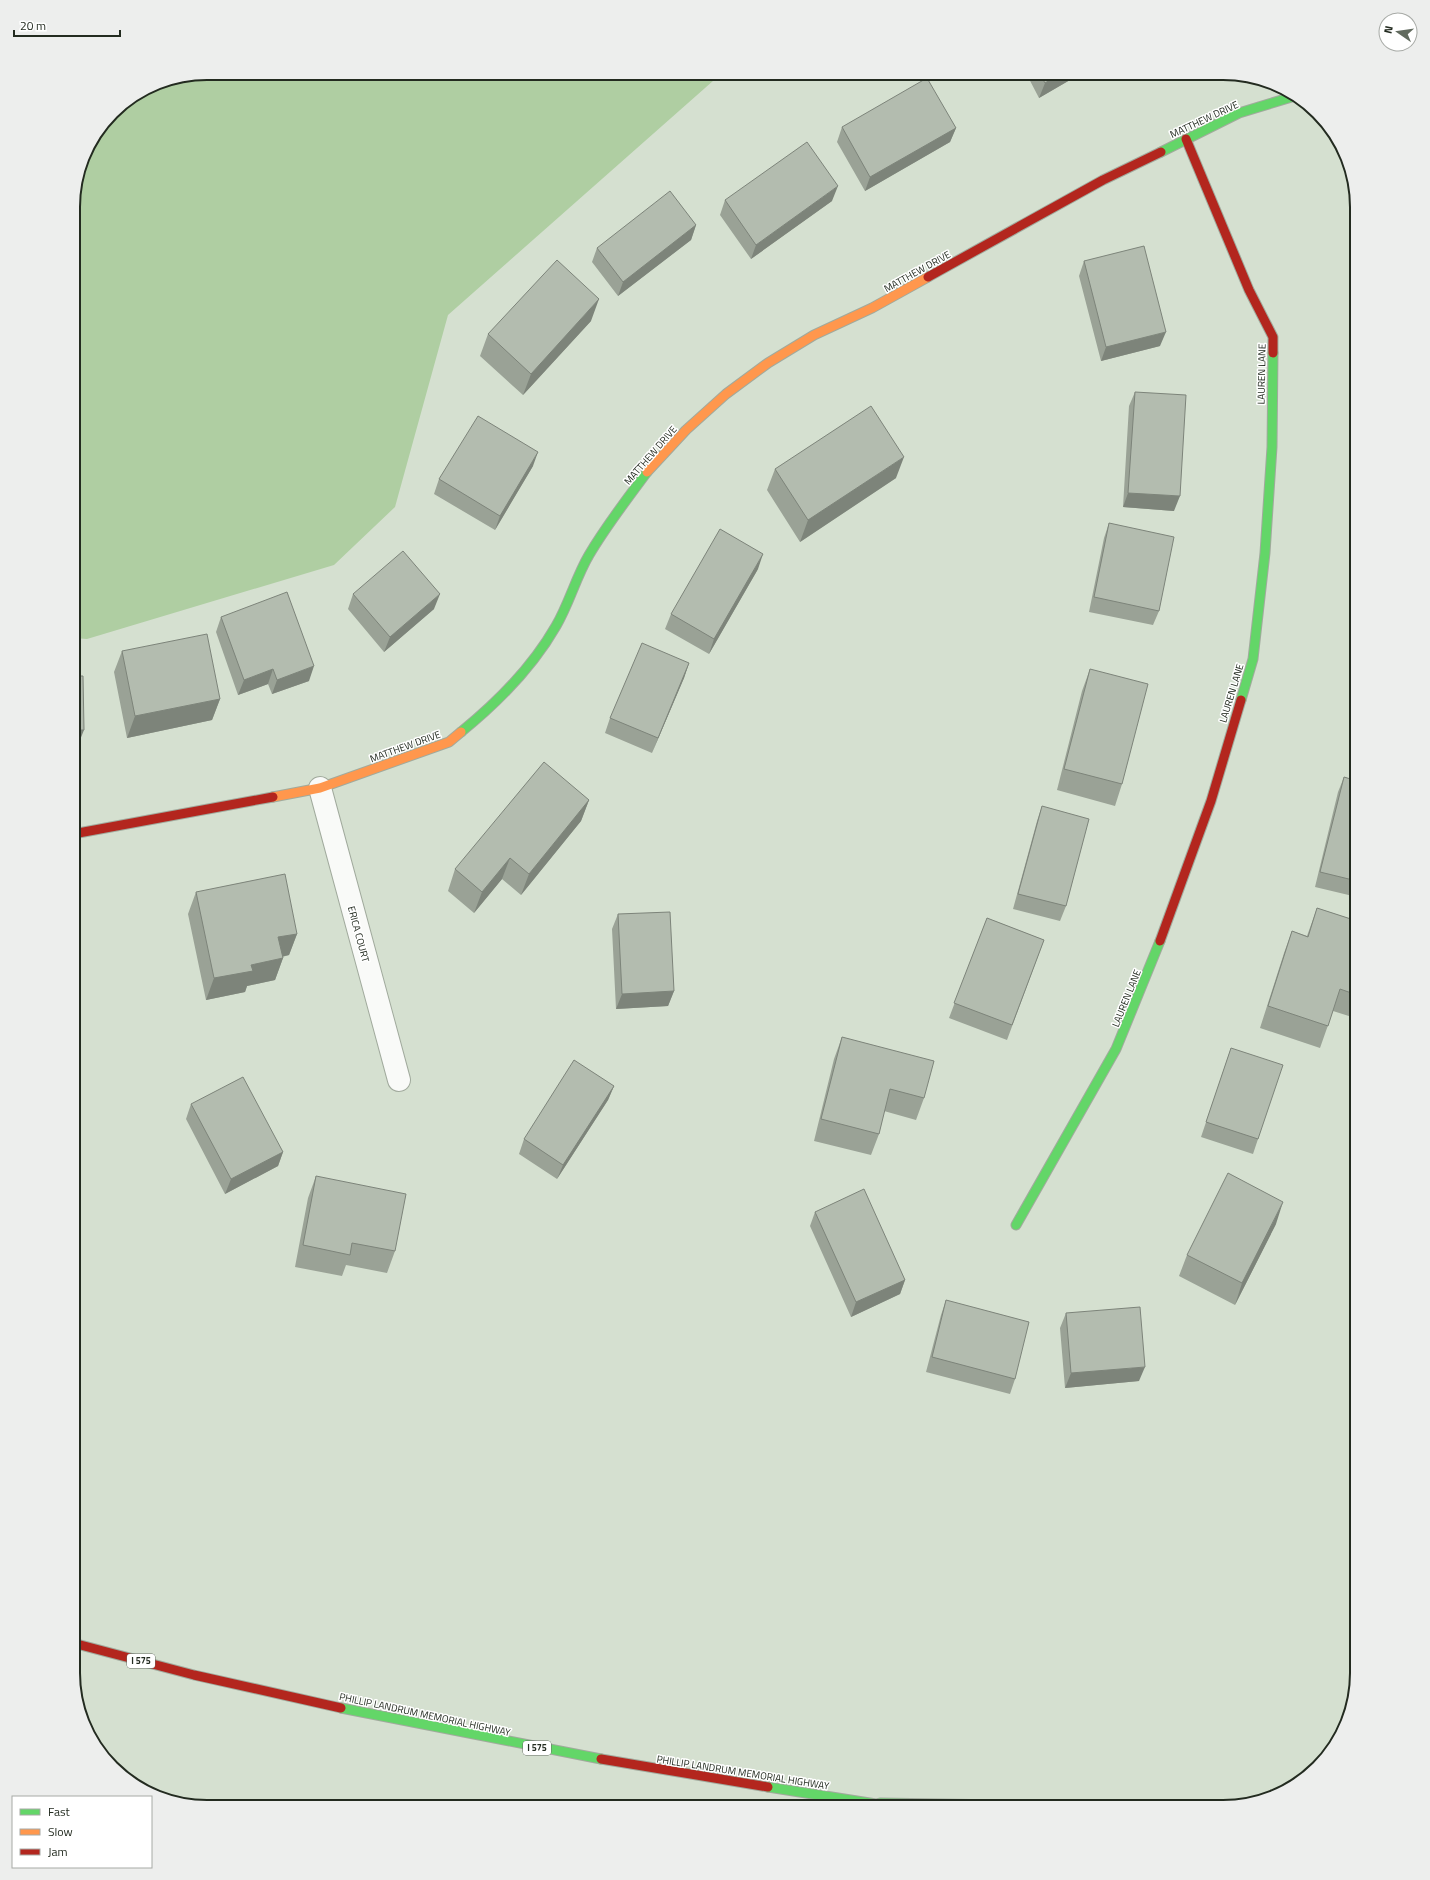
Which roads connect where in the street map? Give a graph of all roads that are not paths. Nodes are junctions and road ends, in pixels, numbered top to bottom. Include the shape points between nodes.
1 (1288, 98) edge
2 (1186, 139) junction
3 (320, 788) junction
4 (80, 833) edge
5 (398, 1080) dead end
6 (1016, 1225) dead end
7 (80, 1645) edge
8 (849, 1800) edge

1 - 2 main road, MATTHEW DRIVE via 1239,113
2 - 3 main road, MATTHEW DRIVE via 1103,180 872,308 814,335 768,363 726,394 686,430 650,468 589,555 556,626 526,670 490,708 449,742
2 - 6 main road, LAUREN LANE via 1249,290 1273,337 1272,447 1265,553 1253,659 1211,801 1157,951 1116,1049
3 - 4 main road, MATTHEW DRIVE
3 - 5 street, ERICA COURT
7 - 8 main road, PHILLIP LANDRUM MEMORIAL HIGHWAY / I 575 via 210,1679 523,1746

